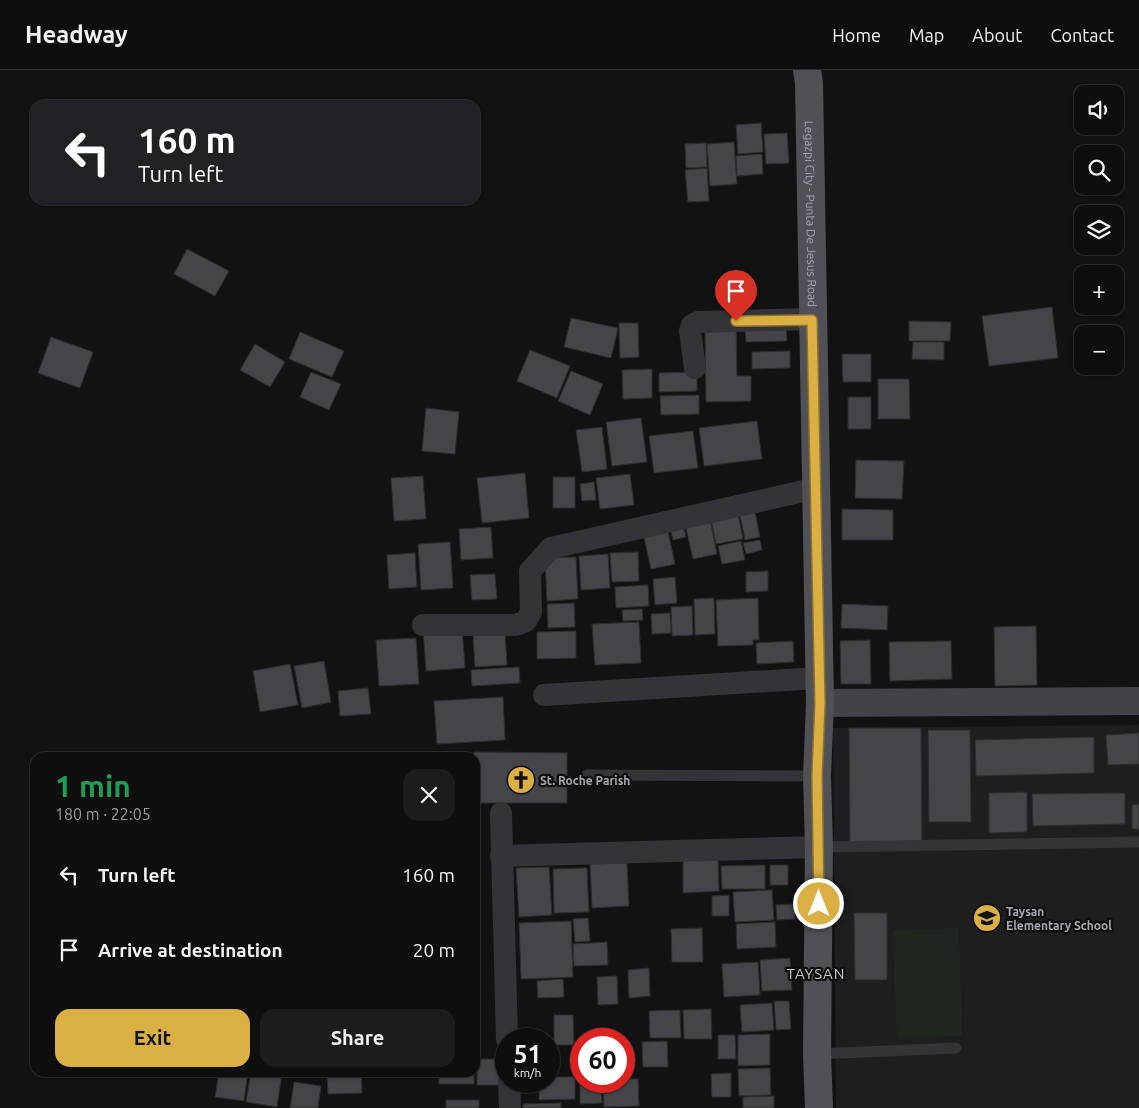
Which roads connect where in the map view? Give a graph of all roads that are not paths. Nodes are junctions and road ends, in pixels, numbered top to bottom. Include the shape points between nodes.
1 (807, 70) edge
2 (812, 320) junction
3 (696, 368) dead end
4 (816, 488) junction
5 (423, 625) dead end
6 (819, 691) junction
7 (544, 695) dead end
8 (1139, 701) edge
9 (587, 775) dead end
10 (817, 776) junction
11 (501, 813) dead end
12 (1139, 842) edge
13 (820, 847) junction
14 (501, 856) junction
15 (507, 1028) edge
16 (956, 1048) dead end
17 (817, 1054) junction
18 (509, 1093) edge
19 (510, 1108) edge
20 (819, 1108) edge

1 - 2 main road, Legazpi City - Punta De Jesus Road
2 - 3 street via 698,322 690,331
2 - 4 main road, Legazpi City - Punta De Jesus Road
4 - 5 street via 551,548 530,570 530,612 526,621 516,625
4 - 6 main road, Legazpi City - Punta De Jesus Road
6 - 7 street
6 - 8 street
6 - 10 main road, Legazpi City - Punta De Jesus Road
9 - 10 lane
10 - 13 main road, Legazpi City - Punta De Jesus Road
11 - 14 street
12 - 13 lane
13 - 14 street
13 - 17 main road, Legazpi City - Punta De Jesus Road
14 - 15 street
16 - 17 lane
17 - 20 main road, Legazpi City - Punta De Jesus Road
18 - 19 street

